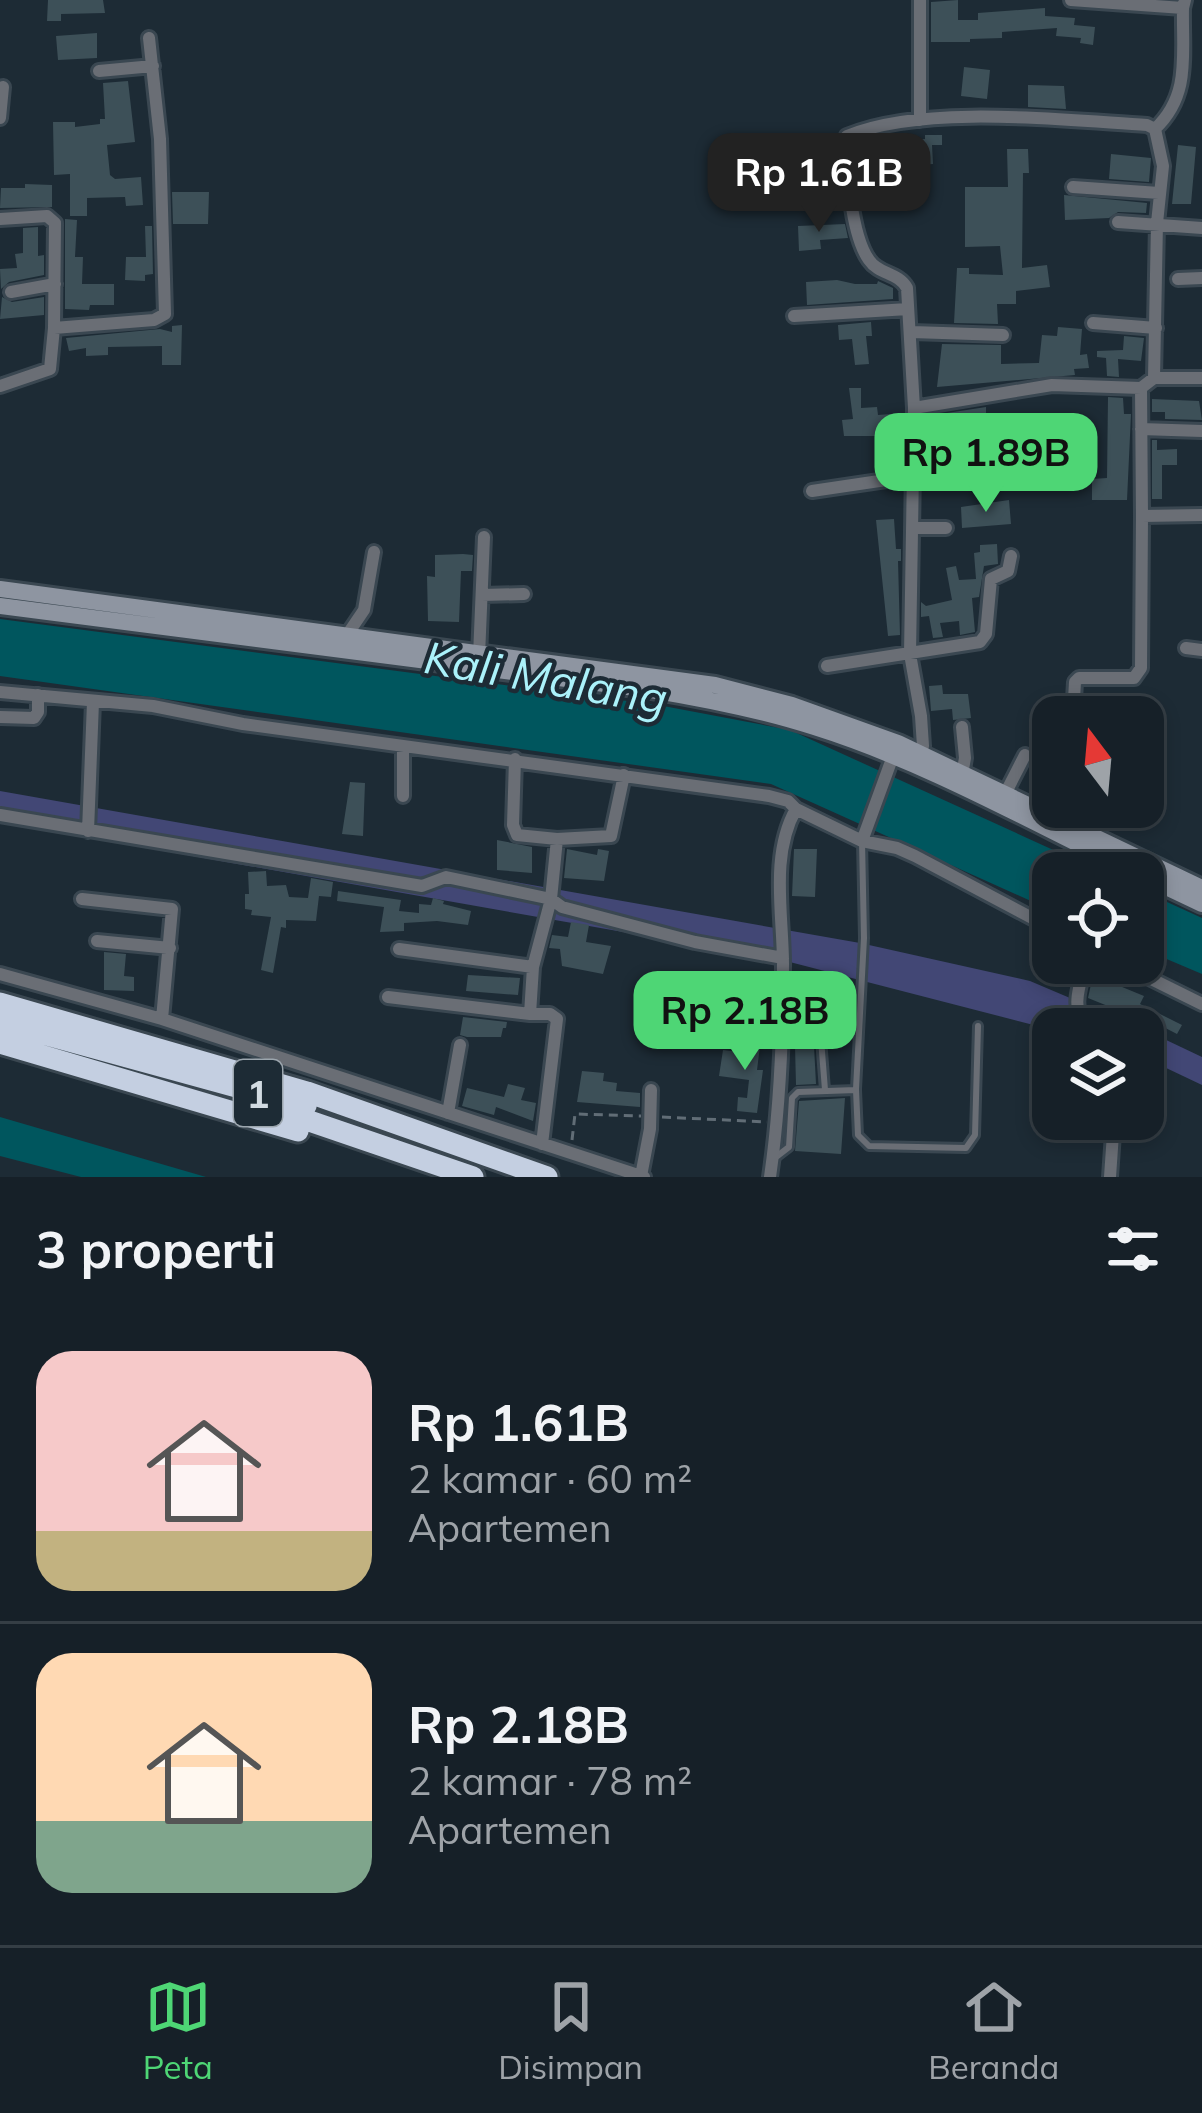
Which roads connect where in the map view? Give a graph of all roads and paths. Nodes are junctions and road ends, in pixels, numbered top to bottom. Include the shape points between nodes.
1 (920, 0) edge
2 (1071, 0) edge
3 (1184, 4) edge
4 (149, 38) dead end
5 (153, 66) junction
6 (99, 71) dead end
7 (2, 87) edge
8 (0, 118) edge
9 (920, 121) junction
10 (1155, 129) junction
11 (1072, 187) dead end
12 (1159, 193) junction
13 (0, 219) edge
14 (1118, 222) dead end
15 (1157, 224) junction
16 (1202, 228) edge
17 (1202, 278) edge
18 (1178, 279) dead end
19 (55, 284) junction
20 (11, 292) dead end
21 (908, 309) junction
22 (794, 316) dead end
23 (1093, 323) dead end
24 (53, 328) junction
25 (1156, 328) junction
26 (912, 332) junction
27 (1004, 334) dead end
28 (1154, 378) junction
29 (1202, 378) edge
30 (0, 386) edge
31 (1141, 388) junction
32 (914, 408) junction
33 (1141, 429) junction
34 (1202, 431) edge
35 (914, 476) junction
36 (812, 490) dead end
37 (1202, 515) edge
38 (1142, 517) junction
39 (913, 528) junction
40 (946, 528) dead end
41 (484, 537) dead end
42 (374, 552) dead end
43 (1011, 556) dead end
44 (0, 589) edge
45 (524, 594) dead end
46 (482, 595) junction
47 (0, 606) edge
48 (345, 643) junction
49 (1186, 648) dead end
50 (1202, 650) edge
51 (910, 654) junction
52 (478, 661) junction
53 (827, 666) dead end
54 (0, 692) edge
55 (38, 695) junction
56 (1074, 696) edge
57 (93, 702) junction
58 (0, 717) edge
59 (962, 727) dead end
60 (403, 747) junction
61 (1025, 755) dead end
62 (515, 759) junction
63 (918, 759) junction
64 (890, 763) junction
65 (623, 775) junction
66 (962, 780) junction
67 (403, 796) dead end
68 (1002, 800) junction
69 (796, 809) junction
70 (1032, 810) edge
71 (0, 815) edge
72 (1074, 828) edge
73 (1077, 828) edge
74 (88, 831) junction
75 (863, 836) junction
76 (557, 839) junction
77 (1108, 852) edge
78 (1164, 880) edge
79 (1175, 883) junction
80 (1202, 888) edge
81 (82, 898) dead end
82 (551, 899) junction
83 (1202, 904) edge
84 (1032, 918) edge
85 (97, 940) dead end
86 (170, 948) junction
87 (399, 949) dead end
88 (783, 958) junction
89 (533, 967) junction
90 (0, 974) edge
91 (1162, 984) edge
92 (388, 998) dead end
93 (0, 1003) edge
94 (1202, 1004) edge
95 (530, 1015) junction
96 (162, 1019) junction
97 (0, 1022) edge
98 (978, 1026) dead end
99 (0, 1031) edge
100 (723, 1032) dead end
101 (780, 1038) junction
102 (0, 1043) edge
103 (460, 1045) dead end
104 (651, 1090) dead end
105 (825, 1090) junction
106 (856, 1090) junction
107 (448, 1113) junction
108 (1113, 1140) edge
109 (542, 1144) junction
110 (773, 1158) junction
111 (643, 1176) edge
112 (442, 1177) edge
113 (472, 1177) edge
114 (511, 1177) edge
115 (547, 1177) edge
116 (770, 1177) edge
117 (1110, 1177) edge

1 - 9 street
2 - 3 street
3 - 10 street via 1181,93
4 - 5 street
5 - 6 street
5 - 24 street via 168,308 161,319
7 - 8 street
9 - 10 street via 1003,117
9 - 21 street via 846,139 859,240 878,270 903,280
10 - 12 street
11 - 12 street
12 - 15 street
13 - 19 street via 54,220
14 - 15 street
15 - 16 street
15 - 25 street
17 - 18 street
19 - 20 street
19 - 24 street
21 - 22 street
21 - 26 street
23 - 25 street
24 - 30 street via 50,369
25 - 28 street
26 - 27 street
26 - 32 street
28 - 29 street
28 - 31 street
31 - 32 street via 1052,385
31 - 33 street
32 - 35 street
33 - 34 street
33 - 38 street
35 - 36 street
35 - 39 street
37 - 38 street
38 - 56 street via 1141,668 1134,677 1079,678
39 - 40 street
39 - 51 street
41 - 46 street
42 - 48 street via 364,610
43 - 51 street via 1008,571 991,580 984,639
44 - 48 main road
45 - 46 street
46 - 52 street
47 - 48 main road
48 - 52 main road
49 - 50 street
51 - 53 street
51 - 63 street via 921,716
52 - 63 main road via 715,686 792,705
52 - 64 main road via 713,700 818,728
54 - 55 street
55 - 57 street
55 - 58 street via 34,718
57 - 60 street
57 - 74 street
59 - 66 street
60 - 62 street
60 - 67 street
61 - 68 street
62 - 65 street
62 - 76 street via 514,832
63 - 64 main road
63 - 66 main road
64 - 75 street
65 - 69 street via 778,797
65 - 76 street via 611,836
66 - 68 main road
68 - 70 main road
69 - 75 street
69 - 88 street via 785,834 778,913
71 - 74 street
72 - 77 main road
73 - 79 main road
74 - 82 street via 422,886 446,877
75 - 84 street
75 - 106 lane
76 - 82 street
78 - 79 main road
79 - 80 main road
79 - 83 main road
81 - 86 street via 172,909
82 - 88 street via 695,942
82 - 89 street
85 - 86 street
86 - 96 street
87 - 89 street
88 - 101 street
89 - 95 street
90 - 96 street
91 - 94 street
92 - 95 street
93 - 115 highway, 1 via 308,1092
95 - 109 street via 557,1019
96 - 107 street
97 - 114 highway, 1 via 324,1111
98 - 106 lane via 975,1136 965,1148 869,1146 858,1135
99 - 113 highway, 1 via 321,1124
100 - 101 path
101 - 105 lane via 821,1039
101 - 110 street
102 - 112 highway, 1
103 - 107 street
104 - 111 street
105 - 106 lane
105 - 110 lane via 793,1095 789,1147
107 - 109 street
108 - 117 street
109 - 111 street
110 - 116 street

